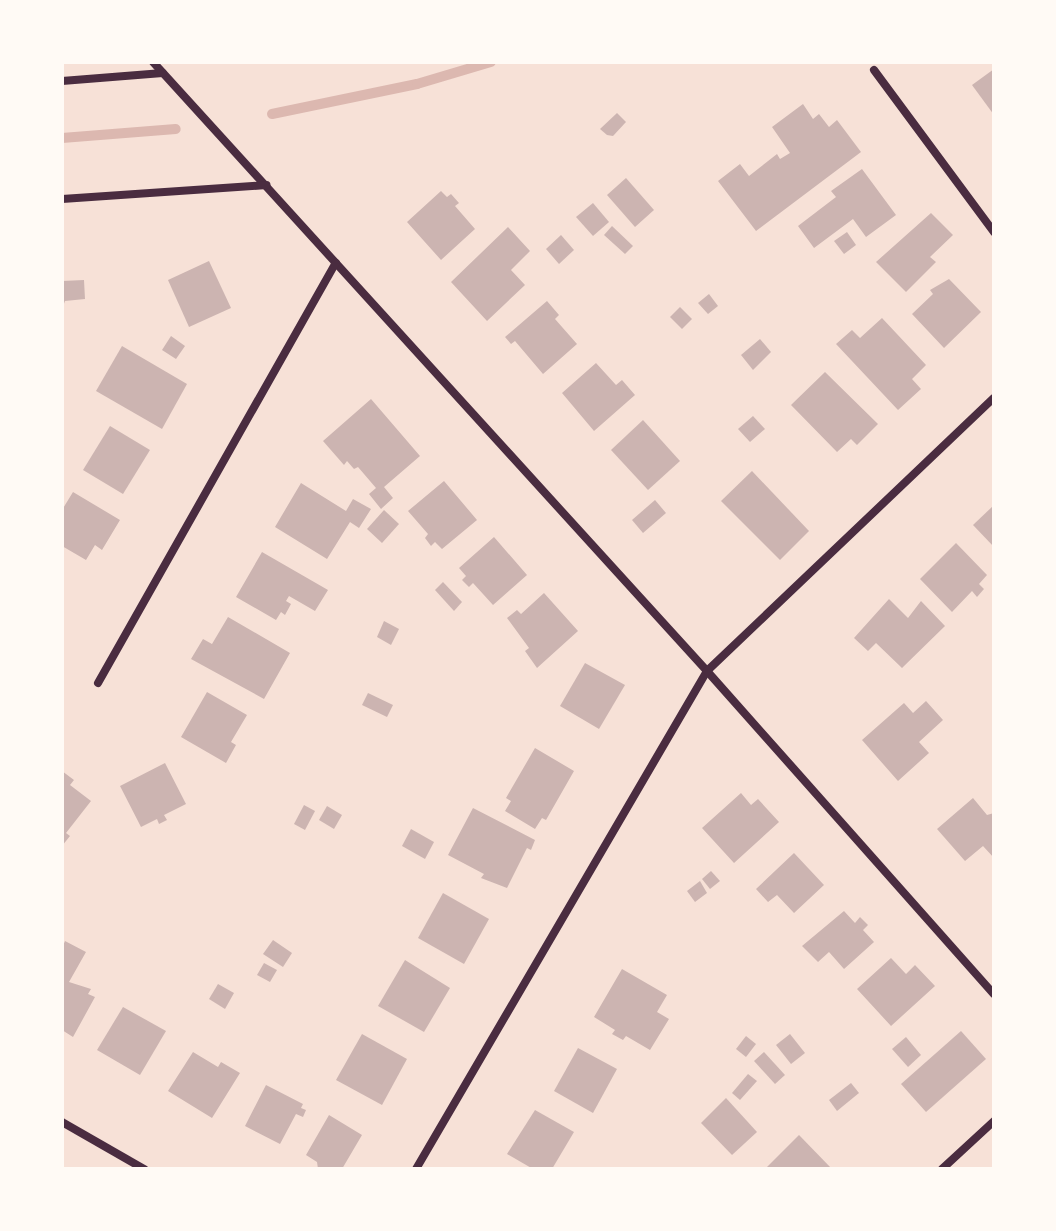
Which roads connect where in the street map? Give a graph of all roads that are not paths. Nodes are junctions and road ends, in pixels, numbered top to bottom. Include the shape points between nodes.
1 (153, 62) edge
2 (874, 70) dead end
3 (163, 73) junction
4 (62, 81) edge
5 (267, 185) junction
6 (62, 199) edge
7 (994, 232) edge
8 (336, 263) junction
9 (994, 398) edge
10 (707, 671) junction
11 (98, 683) dead end
12 (994, 994) edge
13 (994, 1121) edge
14 (62, 1122) edge
15 (144, 1169) edge
16 (416, 1169) edge
17 (942, 1169) edge

1 - 3 street
2 - 7 street
3 - 4 street
3 - 5 street
5 - 6 street
5 - 8 street
8 - 10 street
8 - 11 street
9 - 10 street
10 - 12 street
10 - 16 street
13 - 17 street
14 - 15 street

